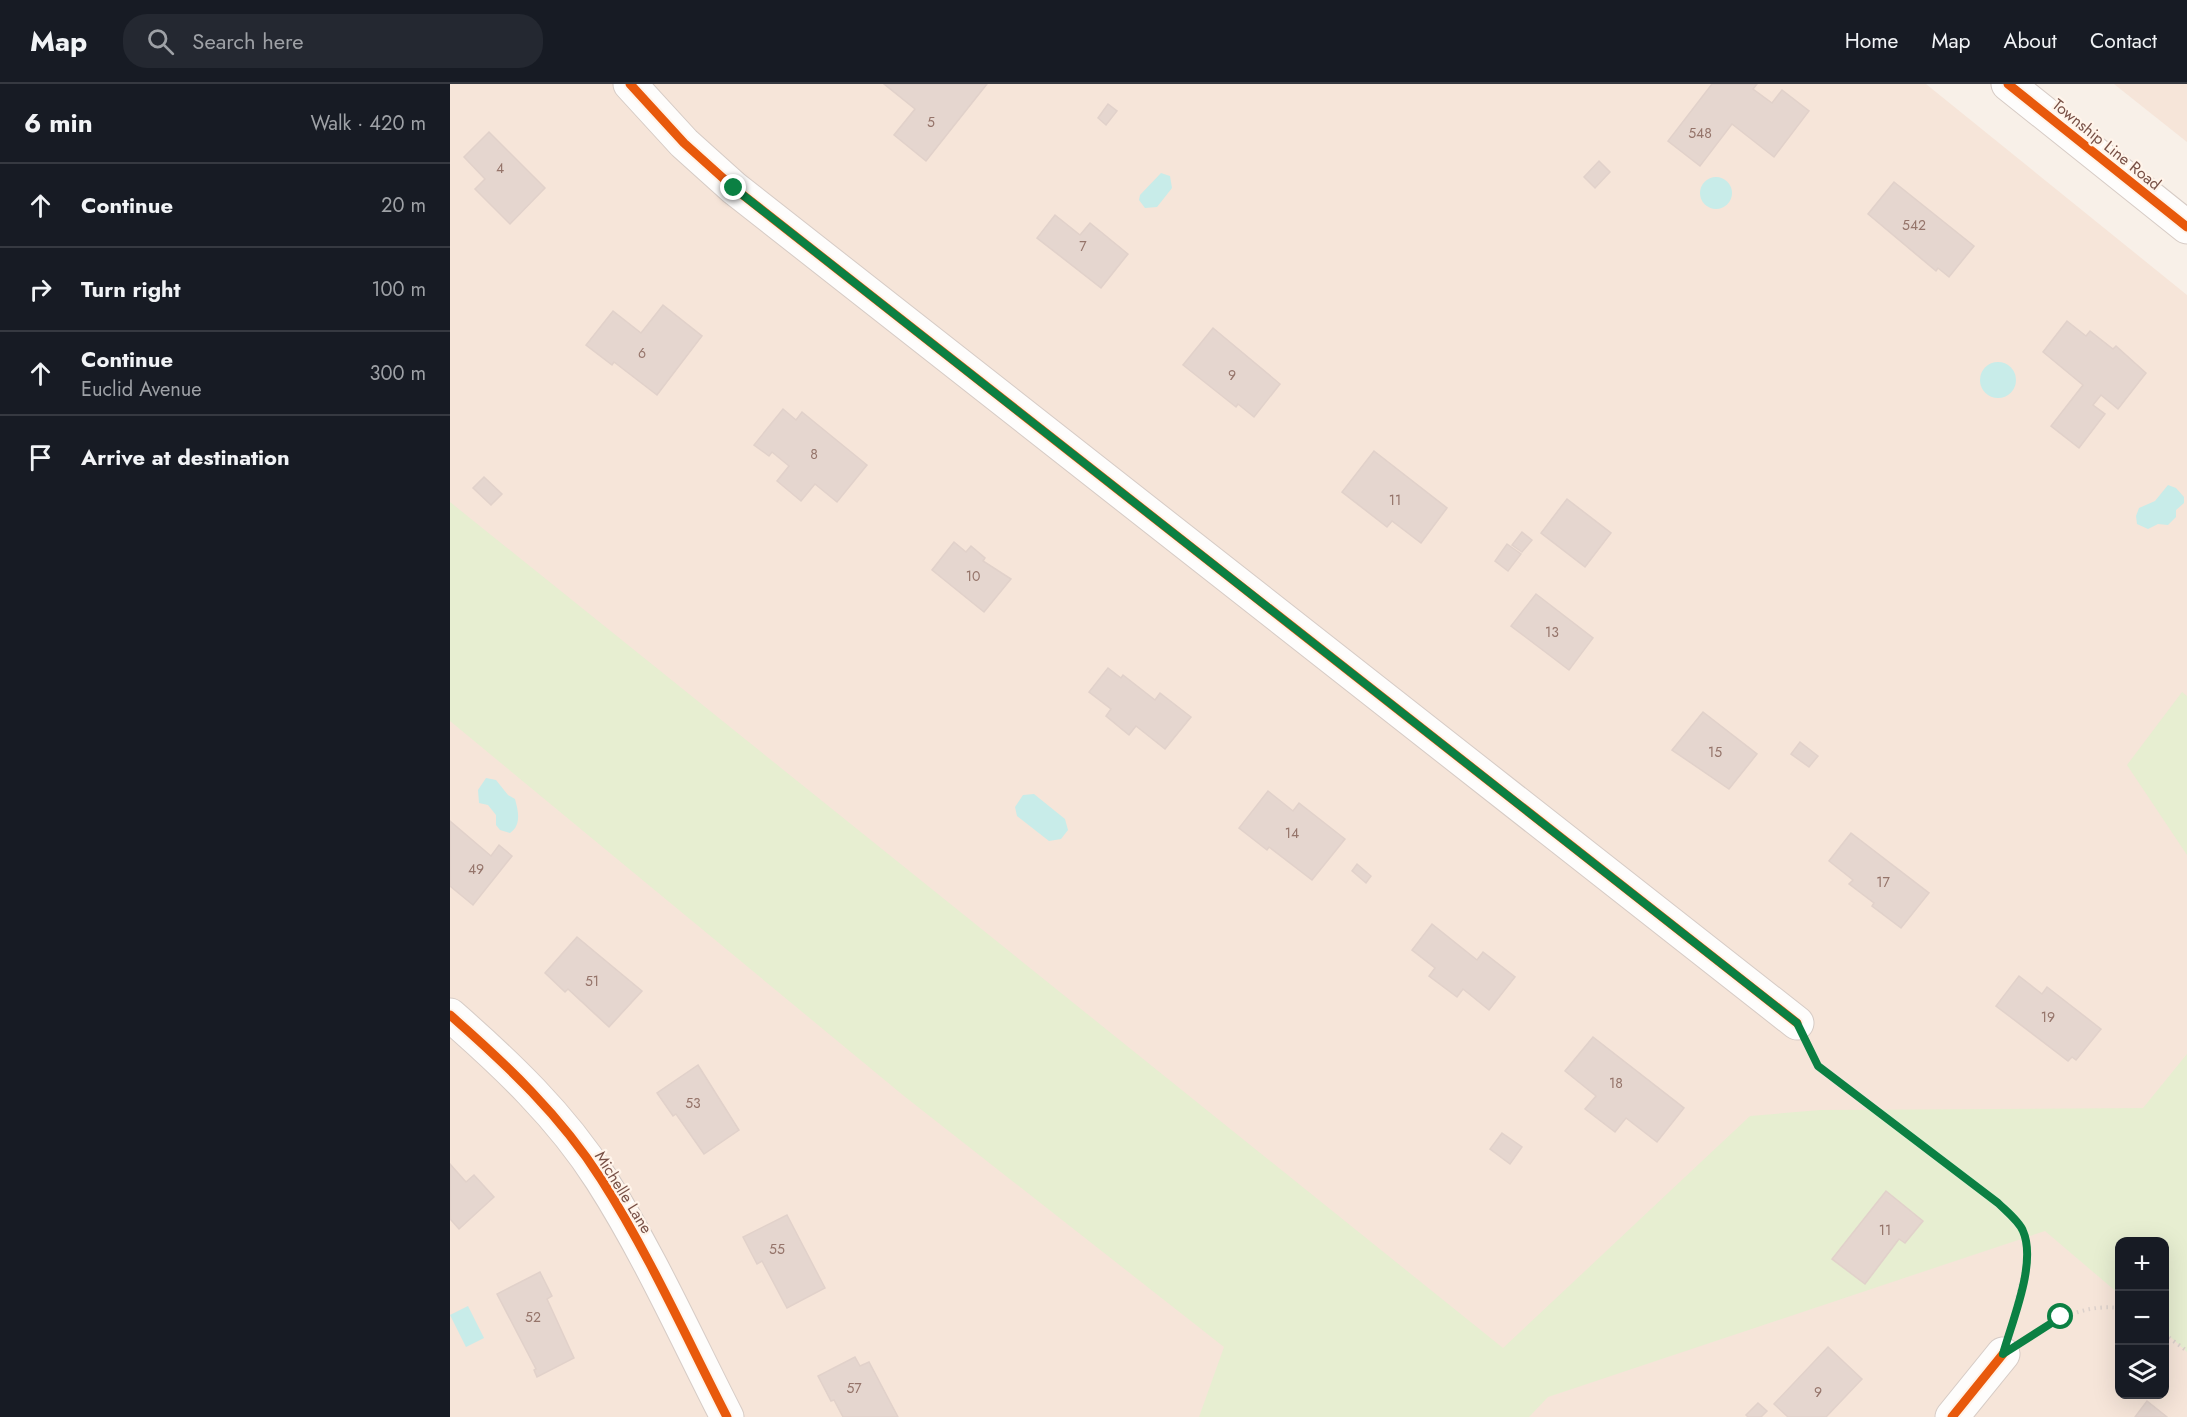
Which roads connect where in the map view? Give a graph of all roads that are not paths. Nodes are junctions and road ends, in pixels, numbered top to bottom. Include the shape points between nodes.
1 (630, 84) edge
2 (2008, 84) edge
3 (2187, 227) edge
4 (450, 1015) edge
5 (1797, 1023) road end
6 (2003, 1354) road end
7 (727, 1417) edge
8 (1952, 1417) edge

1 - 5 street via 684,143 734,188
2 - 3 street, Township Line Road
4 - 7 street, Michelle Lane via 507,1065 560,1123 600,1177 631,1229
6 - 8 street

